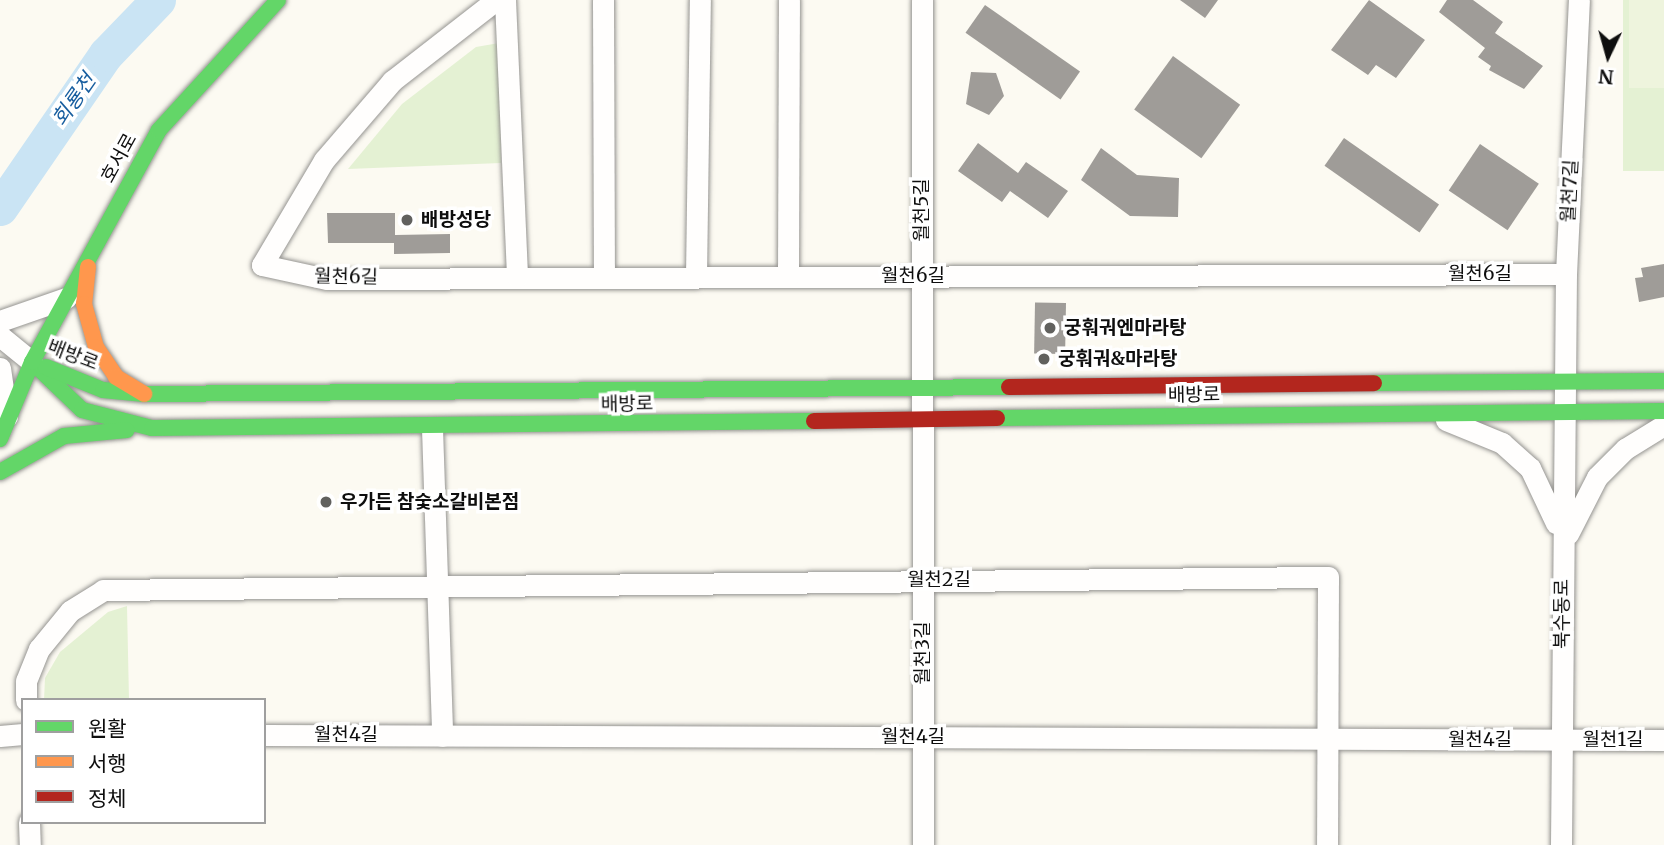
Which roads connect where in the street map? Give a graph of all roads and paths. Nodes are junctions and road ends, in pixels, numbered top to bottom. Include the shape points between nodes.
1 (278, 0) edge
2 (496, 0) edge
3 (505, 0) edge
4 (603, 0) edge
5 (700, 0) edge
6 (789, 0) edge
7 (922, 0) edge
8 (1579, 0) edge
9 (89, 254) junction
10 (1566, 274) junction
11 (788, 276) junction
12 (923, 276) junction
13 (517, 277) junction
14 (604, 277) junction
15 (695, 277) junction
16 (66, 298) junction
17 (0, 320) edge
18 (0, 336) edge
19 (32, 362) junction
20 (0, 368) edge
21 (1664, 381) edge
22 (1563, 383) junction
23 (923, 390) junction
24 (144, 394) junction
25 (1563, 411) junction
26 (1664, 411) edge
27 (1417, 413) junction
28 (923, 420) junction
29 (1664, 425) edge
30 (158, 428) junction
31 (432, 428) junction
32 (4, 430) edge
33 (0, 472) edge
34 (1562, 550) junction
35 (923, 580) junction
36 (438, 584) junction
37 (26, 698) edge
38 (21, 734) edge
39 (266, 735) edge
40 (0, 736) edge
41 (442, 736) junction
42 (923, 737) junction
43 (1328, 739) junction
44 (1561, 740) junction
45 (1664, 740) edge
46 (29, 824) edge
47 (30, 845) edge
48 (923, 845) edge
49 (1327, 845) edge
50 (1561, 845) edge

1 - 9 street, 호서로 via 159,130
2 - 13 street, 월천6길 via 392,81 324,160 262,265 327,279
3 - 13 street
4 - 14 street
5 - 15 street
6 - 11 street
7 - 12 street, 월천5길
8 - 10 street, 월천7길
9 - 16 street, 호서로
9 - 24 street via 84,304 96,347 116,377
10 - 12 street, 월천6길
10 - 22 street, 월천7길
11 - 12 street, 월천6길
11 - 15 street, 월천6길
12 - 23 street, 월천5길
13 - 14 street, 월천6길
14 - 15 street, 월천6길
16 - 17 street via 25,316
16 - 19 street, 호서로
18 - 19 street
19 - 24 street, 배방로 via 103,390
19 - 30 street, 배방로 via 82,410 116,423
19 - 32 street, 호서로
20 - 32 street
21 - 22 street, 배방로
22 - 23 street, 배방로
22 - 25 street, 북수동로
23 - 24 street, 배방로
23 - 28 street, 월천5길
25 - 26 street, 배방로
25 - 27 street, 배방로
25 - 34 street, 북수동로
27 - 28 street, 배방로
27 - 34 street via 1464,424 1502,443 1531,468 1550,503
28 - 31 street, 배방로
28 - 35 street, 월천3길
29 - 34 street via 1625,449 1597,478 1575,512
30 - 31 street, 배방로
30 - 33 street via 64,436
31 - 36 street
34 - 44 street, 북수동로
35 - 36 street, 월천2길
35 - 42 street, 월천3길
35 - 43 street, 월천2길 via 1328,577
36 - 37 street, 월천2길 via 103,590 70,611 39,649 26,681
36 - 41 street
38 - 40 street
39 - 41 street, 월천4길
41 - 42 street, 월천4길
42 - 43 street, 월천4길
42 - 48 street, 월천3길
43 - 44 street, 월천4길
43 - 49 street, 월천2길
44 - 45 street, 월천1길
44 - 50 street, 북수동로
46 - 47 street

